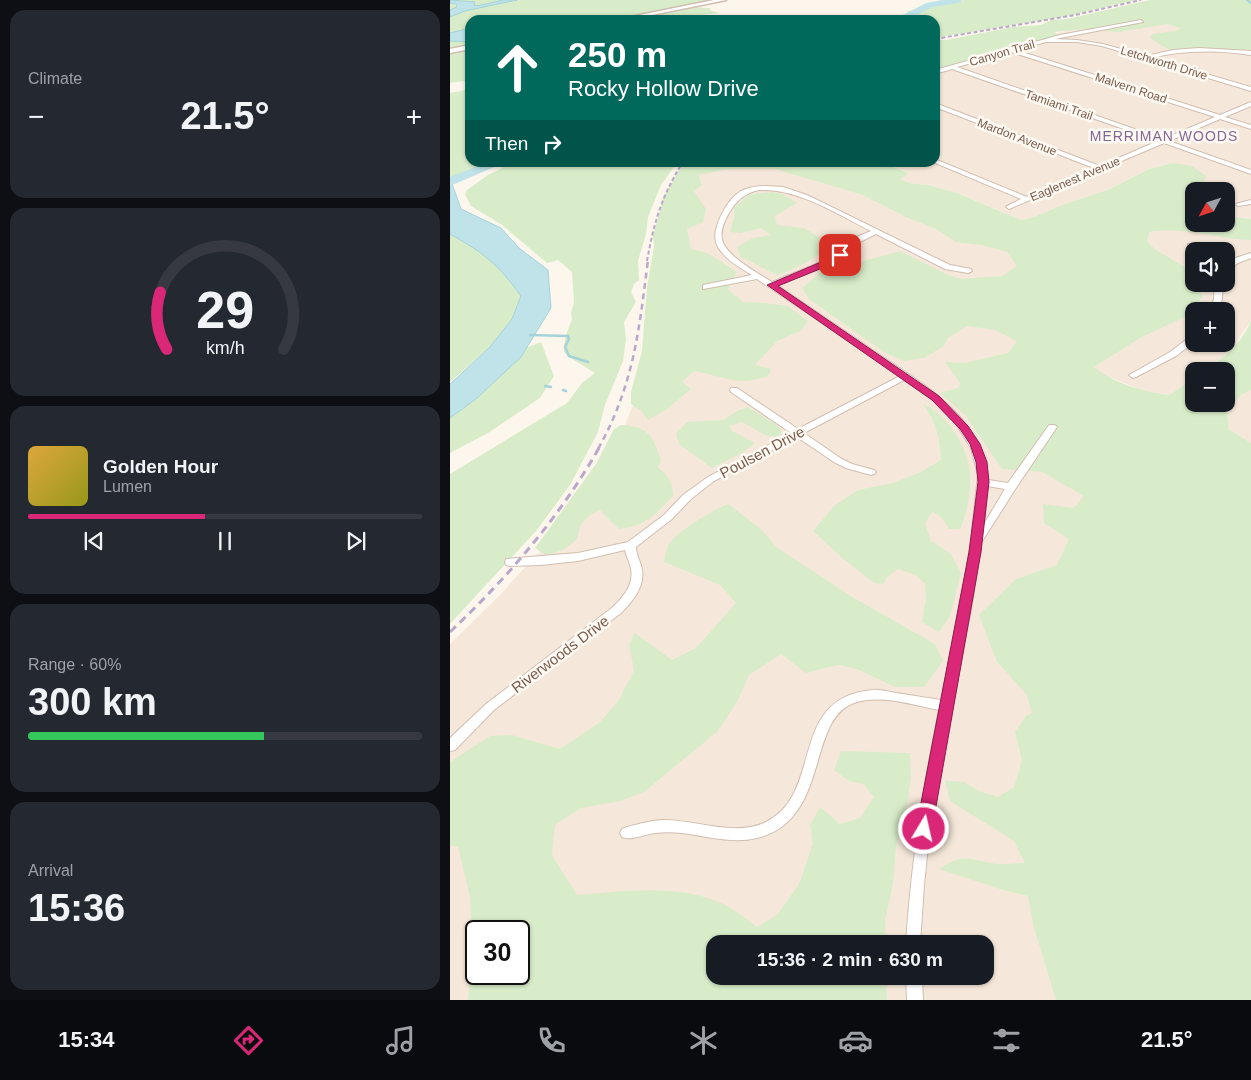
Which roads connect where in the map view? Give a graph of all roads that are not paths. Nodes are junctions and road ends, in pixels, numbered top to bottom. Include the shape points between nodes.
1 (723, 0) edge
2 (644, 15) edge
3 (1141, 22) dead end
4 (1068, 36) junction
5 (1045, 40) junction
6 (1077, 41) junction
7 (465, 48) edge
8 (1011, 50) junction
9 (450, 51) edge
10 (1251, 53) edge
11 (1146, 57) junction
12 (952, 67) junction
13 (940, 71) edge
14 (1251, 89) edge
15 (1251, 104) edge
16 (940, 108) edge
17 (1221, 117) junction
18 (1251, 127) edge
19 (1164, 141) junction
20 (940, 163) edge
21 (1099, 168) junction
22 (1251, 172) edge
23 (1026, 199) junction
24 (1251, 202) edge
25 (1238, 204) dead end
26 (1009, 207) dead end
27 (877, 231) junction
28 (1251, 255) edge
29 (1235, 261) edge
30 (968, 271) dead end
31 (758, 276) junction
32 (771, 285) junction
33 (706, 287) dead end
34 (1185, 345) edge
35 (1133, 375) dead end
36 (906, 376) junction
37 (734, 390) dead end
38 (1052, 427) dead end
39 (797, 433) junction
40 (871, 472) dead end
41 (983, 482) junction
42 (1011, 487) junction
43 (976, 545) junction
44 (631, 546) junction
45 (510, 562) dead end
46 (946, 706) junction
47 (450, 746) edge
48 (627, 833) dead end
49 (914, 935) edge
50 (915, 985) edge
51 (916, 1000) edge

1 - 2 street
3 - 4 street, Canyon Trail
4 - 5 street, Canyon Trail
4 - 6 street, Letchworth Drive
5 - 6 street, Letchworth Drive
5 - 8 street, Canyon Trail
6 - 11 street, Letchworth Drive
7 - 9 street
8 - 12 street, Canyon Trail
8 - 17 street, Malvern Road
10 - 11 street via 1204,50
11 - 14 street, Letchworth Drive
12 - 13 street, Canyon Trail
12 - 19 street, Tamiami Trail
15 - 17 street, Eaglenest Avenue
16 - 21 street, Mardon Avenue
17 - 18 street, Malvern Road
17 - 19 street, Eaglenest Avenue
19 - 21 street, Eaglenest Avenue
19 - 22 street, Tamiami Trail
20 - 23 street
21 - 23 street, Eaglenest Avenue
23 - 26 street, Eaglenest Avenue
24 - 25 street
27 - 30 street via 948,267
27 - 31 street via 794,192 780,188 745,192 735,199 718,237 727,254
27 - 32 street via 855,241 824,264
28 - 29 street
31 - 32 street
31 - 33 street
32 - 36 street
34 - 35 street
36 - 39 street, Poulsen Drive
36 - 41 street via 936,398 965,428 982,462
37 - 39 street
38 - 42 street
39 - 40 street via 837,460
39 - 44 street, Poulsen Drive via 711,479
41 - 42 street
41 - 43 street
42 - 43 street
43 - 46 street
44 - 45 street via 585,556
44 - 47 street, Riverwoods Drive via 637,574 627,600 490,708
46 - 48 street via 875,694 864,694 840,705 821,728 803,789 793,809 766,829 733,835 664,826
46 - 49 street via 918,864
50 - 51 street

